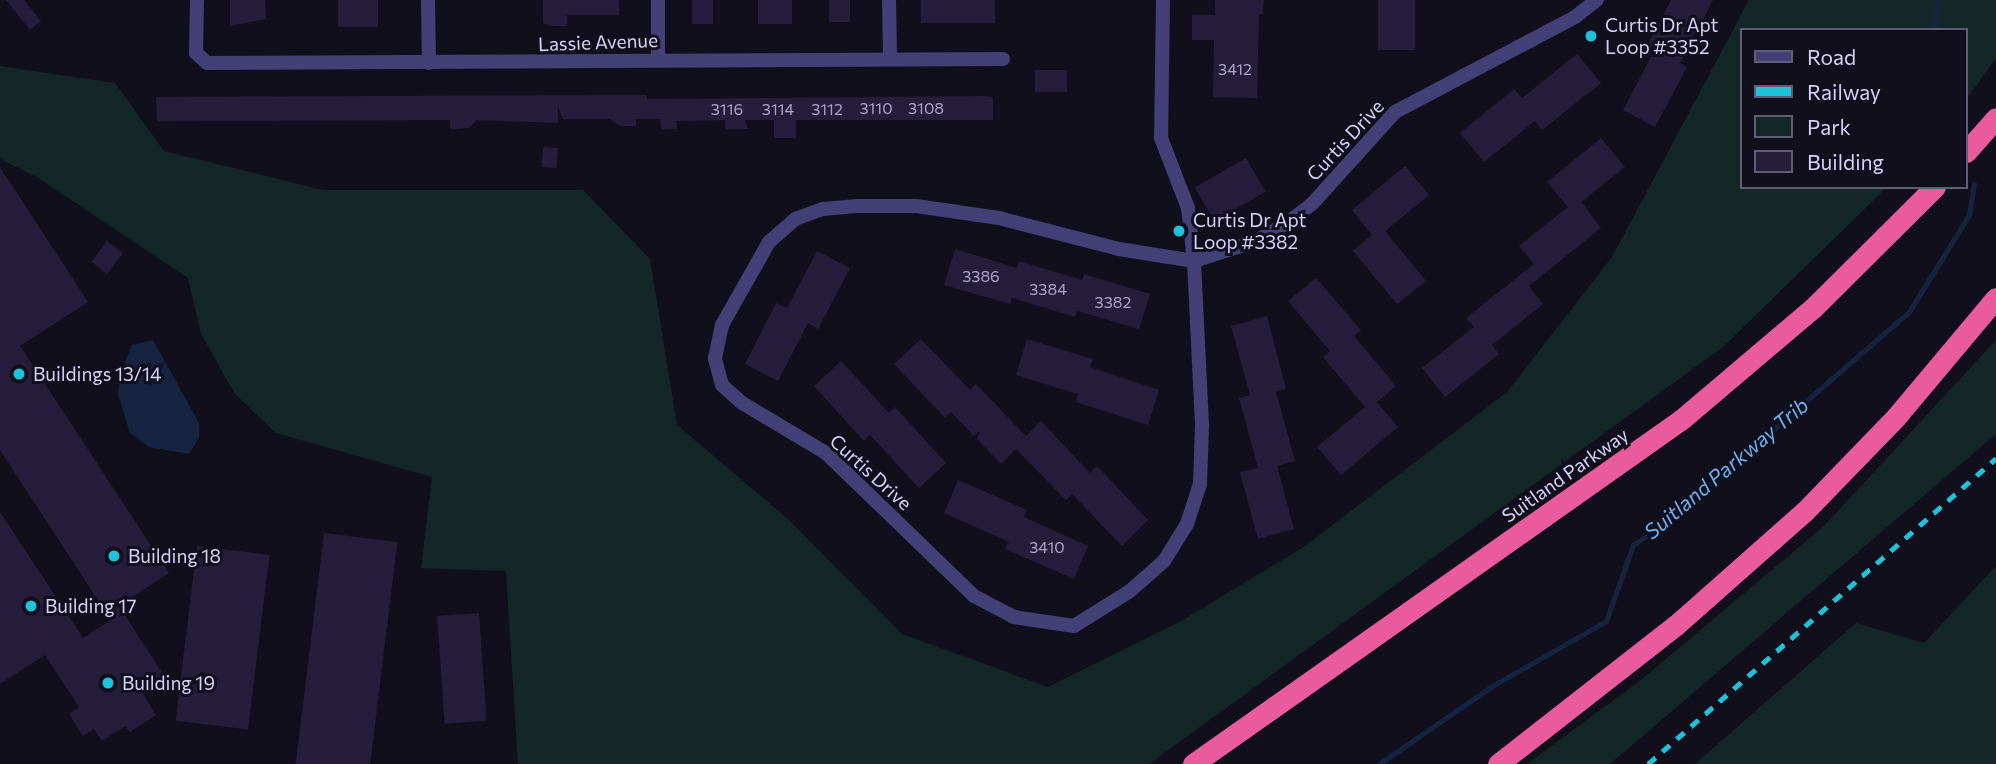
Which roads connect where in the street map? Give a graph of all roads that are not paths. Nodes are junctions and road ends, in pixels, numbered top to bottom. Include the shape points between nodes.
1 (197, 0) edge
2 (428, 0) edge
3 (658, 0) edge
4 (889, 0) edge
5 (1163, 0) edge
6 (1597, 0) edge
7 (658, 59) junction
8 (890, 59) junction
9 (1003, 59) dead end
10 (429, 63) junction
11 (1996, 118) edge
12 (1968, 150) edge
13 (1933, 189) edge
14 (1194, 261) junction
15 (1996, 298) edge
16 (1193, 764) edge
17 (1498, 764) edge

1 - 10 street, Lassie Avenue via 196,53 207,63
2 - 10 street
3 - 7 street
4 - 8 street
5 - 14 street, Curtis Drive via 1161,138 1188,208
6 - 14 street, Curtis Drive via 1574,18 1395,112 1312,204 1290,221 1256,241
7 - 8 street, Lassie Avenue
7 - 10 street, Lassie Avenue
8 - 9 street, Lassie Avenue
11 - 12 highway
13 - 16 highway, Suitland Parkway via 1813,308 1682,419
14 - 14 street, Curtis Drive via 1119,249 1030,223 928,208 822,209 795,219 769,242 722,325 715,368 727,392 826,453 974,596 1014,617 1073,626 1130,591 1164,561 1187,524 1197,494 1202,425
15 - 17 highway via 1896,417 1805,511 1676,625

